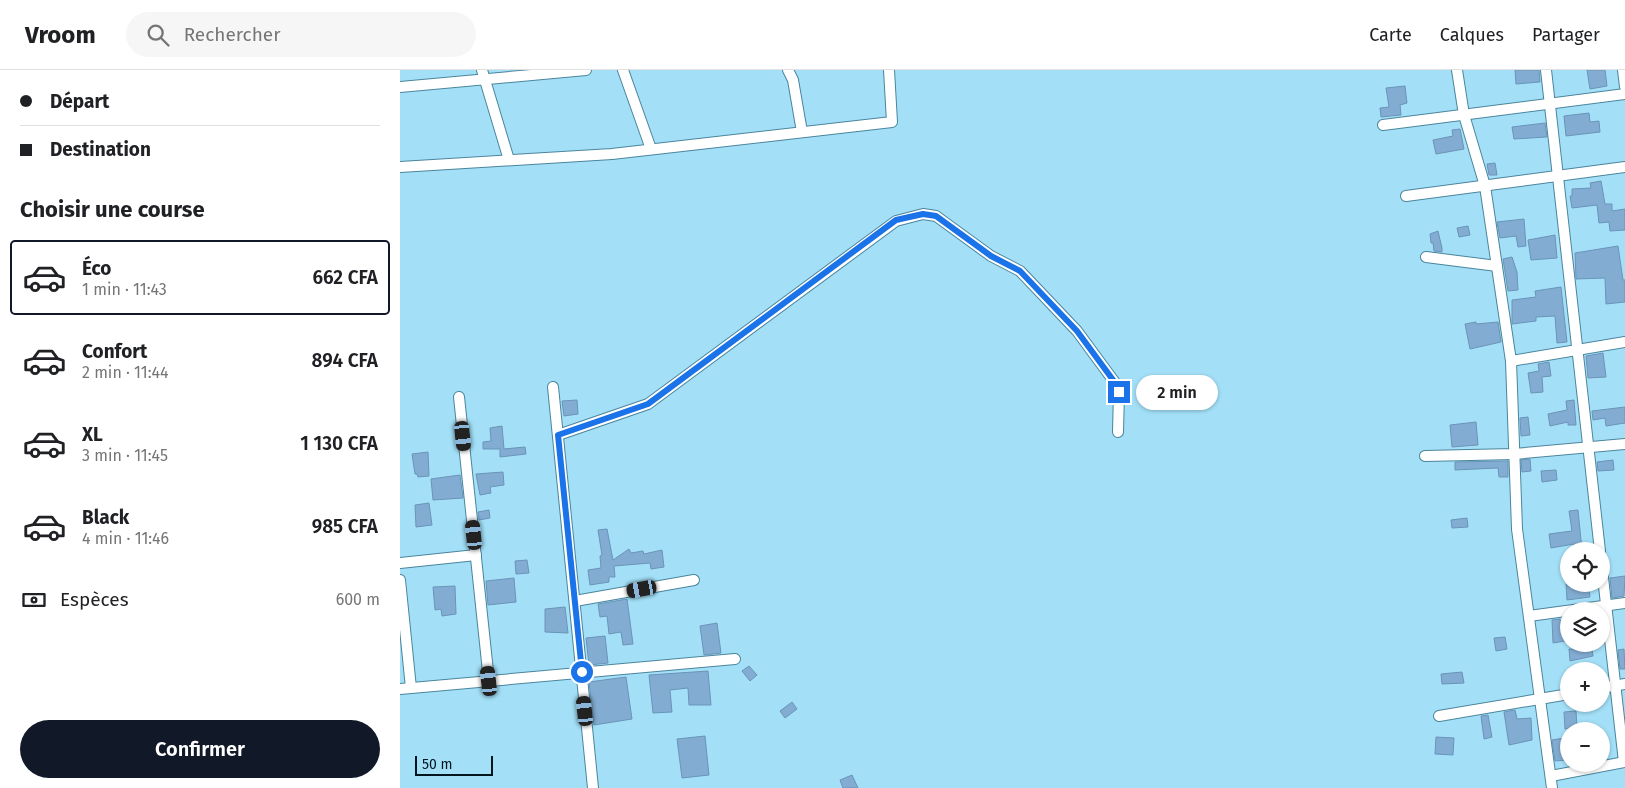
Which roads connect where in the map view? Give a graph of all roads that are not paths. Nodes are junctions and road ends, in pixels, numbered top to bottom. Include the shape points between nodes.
1 (586, 70) edge
2 (623, 70) edge
3 (788, 70) edge
4 (889, 70) edge
5 (1457, 70) edge
6 (1546, 70) edge
7 (1623, 70) edge
8 (483, 75) edge
9 (400, 87) edge
10 (1625, 87) edge
11 (1625, 94) edge
12 (1550, 104) junction
13 (1464, 115) junction
14 (1382, 125) dead end
15 (802, 132) junction
16 (651, 149) junction
17 (508, 160) junction
18 (400, 167) edge
19 (1625, 167) edge
20 (1558, 176) junction
21 (1485, 186) junction
22 (1406, 196) dead end
23 (1426, 257) dead end
24 (1497, 266) junction
25 (1625, 342) edge
26 (1578, 350) junction
27 (1511, 361) junction
28 (553, 387) dead end
29 (459, 397) dead end
30 (1118, 432) dead end
31 (558, 435) junction
32 (1625, 444) edge
33 (1589, 448) junction
34 (1514, 454) junction
35 (1424, 456) dead end
36 (1599, 542) edge
37 (476, 555) junction
38 (400, 563) edge
39 (400, 580) edge
40 (694, 580) dead end
41 (574, 601) junction
42 (1625, 604) edge
43 (1610, 605) edge
44 (1560, 612) edge
45 (1529, 616) junction
46 (1610, 628) edge
47 (735, 659) dead end
48 (582, 672) junction
49 (489, 681) junction
50 (1620, 685) edge
51 (405, 688) edge
52 (1560, 696) edge
53 (1540, 699) junction
54 (1439, 716) dead end
55 (1625, 762) edge
56 (1551, 776) junction
57 (593, 788) edge
58 (1552, 788) edge

1 - 8 street
2 - 16 street
3 - 15 street via 793,80
4 - 15 street via 892,122
5 - 13 street
6 - 12 street
7 - 10 street
8 - 9 street
8 - 17 street
11 - 12 street
12 - 13 street
12 - 20 street
13 - 14 street
13 - 21 street
15 - 16 street
16 - 17 street
17 - 18 street
19 - 20 street
20 - 21 street
20 - 26 street
21 - 22 street
21 - 24 street
23 - 24 street
24 - 27 street
25 - 26 street
26 - 27 street
26 - 33 street
27 - 34 street
28 - 31 street
29 - 37 street
30 - 31 street via 1119,392 1116,384 1077,331 1020,271 991,256 936,216 923,214 896,220 648,404
31 - 41 street
32 - 33 street
33 - 34 street
33 - 36 street
34 - 35 street
34 - 45 street via 1517,529
37 - 38 street
37 - 49 street
39 - 51 street
40 - 41 street
41 - 48 street
42 - 43 street
44 - 45 street
45 - 53 street
46 - 50 street
47 - 48 street
48 - 49 street
48 - 57 street
49 - 51 street
50 - 55 street
52 - 53 street
53 - 54 street
53 - 56 street
55 - 56 street
56 - 58 street

